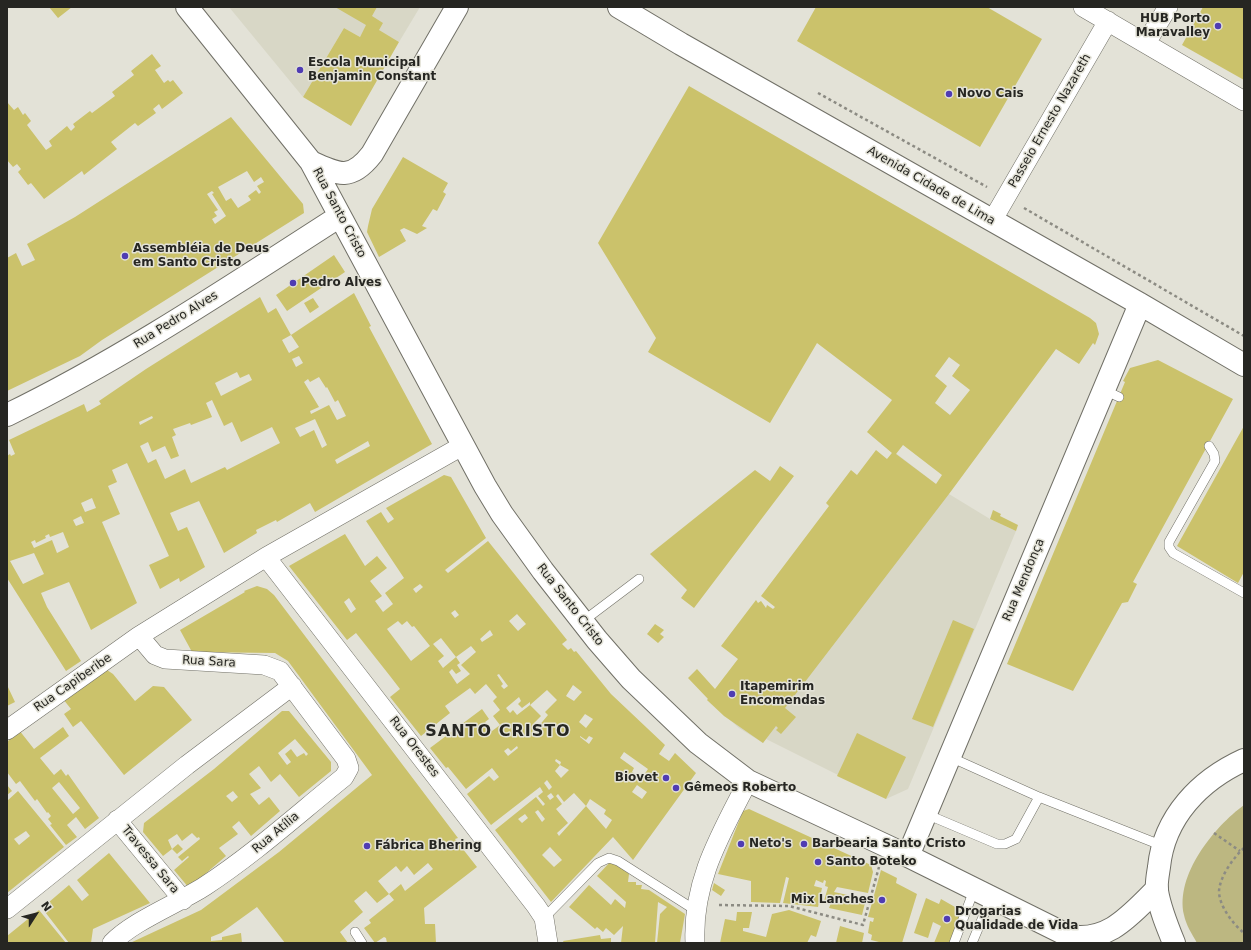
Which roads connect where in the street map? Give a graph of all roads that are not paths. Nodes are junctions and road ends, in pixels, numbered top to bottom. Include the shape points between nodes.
1 (187, 7) edge
2 (457, 7) edge
3 (619, 7) edge
4 (1083, 7) edge
5 (1168, 7) edge
6 (1108, 21) junction
7 (1146, 43) junction
8 (1244, 101) edge
9 (311, 162) junction
10 (340, 216) junction
11 (992, 221) junction
12 (1140, 304) junction
13 (1244, 365) edge
14 (7, 415) edge
15 (462, 446) junction
16 (1208, 446) dead end
17 (266, 557) junction
18 (638, 579) dead end
19 (1244, 593) edge
20 (582, 622) junction
21 (139, 636) junction
22 (292, 686) junction
23 (7, 730) edge
24 (948, 756) junction
25 (1244, 760) edge
26 (748, 781) junction
27 (1039, 797) junction
28 (924, 814) junction
29 (117, 820) junction
30 (1162, 846) junction
31 (908, 856) junction
32 (1157, 889) junction
33 (983, 894) junction
34 (183, 900) junction
35 (7, 909) edge
36 (695, 910) junction
37 (544, 918) junction
38 (355, 932) dead end
39 (112, 943) edge
40 (362, 943) edge
41 (548, 943) edge
42 (695, 943) edge
43 (954, 943) edge
44 (972, 943) edge
45 (1174, 943) edge

1 - 9 main road, Rua Santo Cristo
2 - 9 main road via 364,164 352,172 342,174
3 - 11 main road, Avenida Cidade de Lima
4 - 6 street
5 - 7 street
6 - 7 street
6 - 11 street, Passeio Ernesto Nazareth
7 - 8 street
9 - 10 main road, Rua Santo Cristo
10 - 14 main road, Rua Pedro Alves via 139,344 65,387
10 - 15 main road, Rua Santo Cristo
11 - 12 main road, Avenida Cidade de Lima
12 - 13 main road, Avenida Cidade de Lima
12 - 24 main road, Rua Mendonça via 1112,393
15 - 17 street
15 - 20 main road, Rua Santo Cristo via 502,514
16 - 19 lane via 1214,454 1215,461 1169,542 1169,547 1173,553
17 - 21 street
17 - 37 street, Rua Orestes
18 - 20 lane
20 - 26 main road, Rua Santo Cristo via 631,679 698,743
21 - 22 street, Rua Sara via 160,658 270,666 280,671
21 - 23 street, Rua Capiberibe
22 - 29 street
22 - 34 street, Rua Atília via 346,758 349,764 347,773 239,863
24 - 27 lane
24 - 28 main road, Rua Mendonça
25 - 30 main road via 1219,773 1191,797 1174,819
26 - 31 main road, Rua Santo Cristo
26 - 36 street via 706,868
27 - 28 lane via 1016,839 1006,844 997,844
27 - 30 lane
28 - 31 main road, Rua Mendonça
29 - 34 street, Travessa Sara
29 - 35 street
30 - 32 main road
31 - 33 main road, Rua Santo Cristo
32 - 33 main road, Rua Santo Cristo via 1123,922 1102,934 1085,937 1069,936 1057,931
32 - 45 main road
33 - 43 lane
33 - 44 lane
34 - 39 street, Rua Atília via 130,928
36 - 37 lane via 624,864 609,858 598,863
36 - 42 street
37 - 41 street, Rua Orestes
38 - 40 lane

